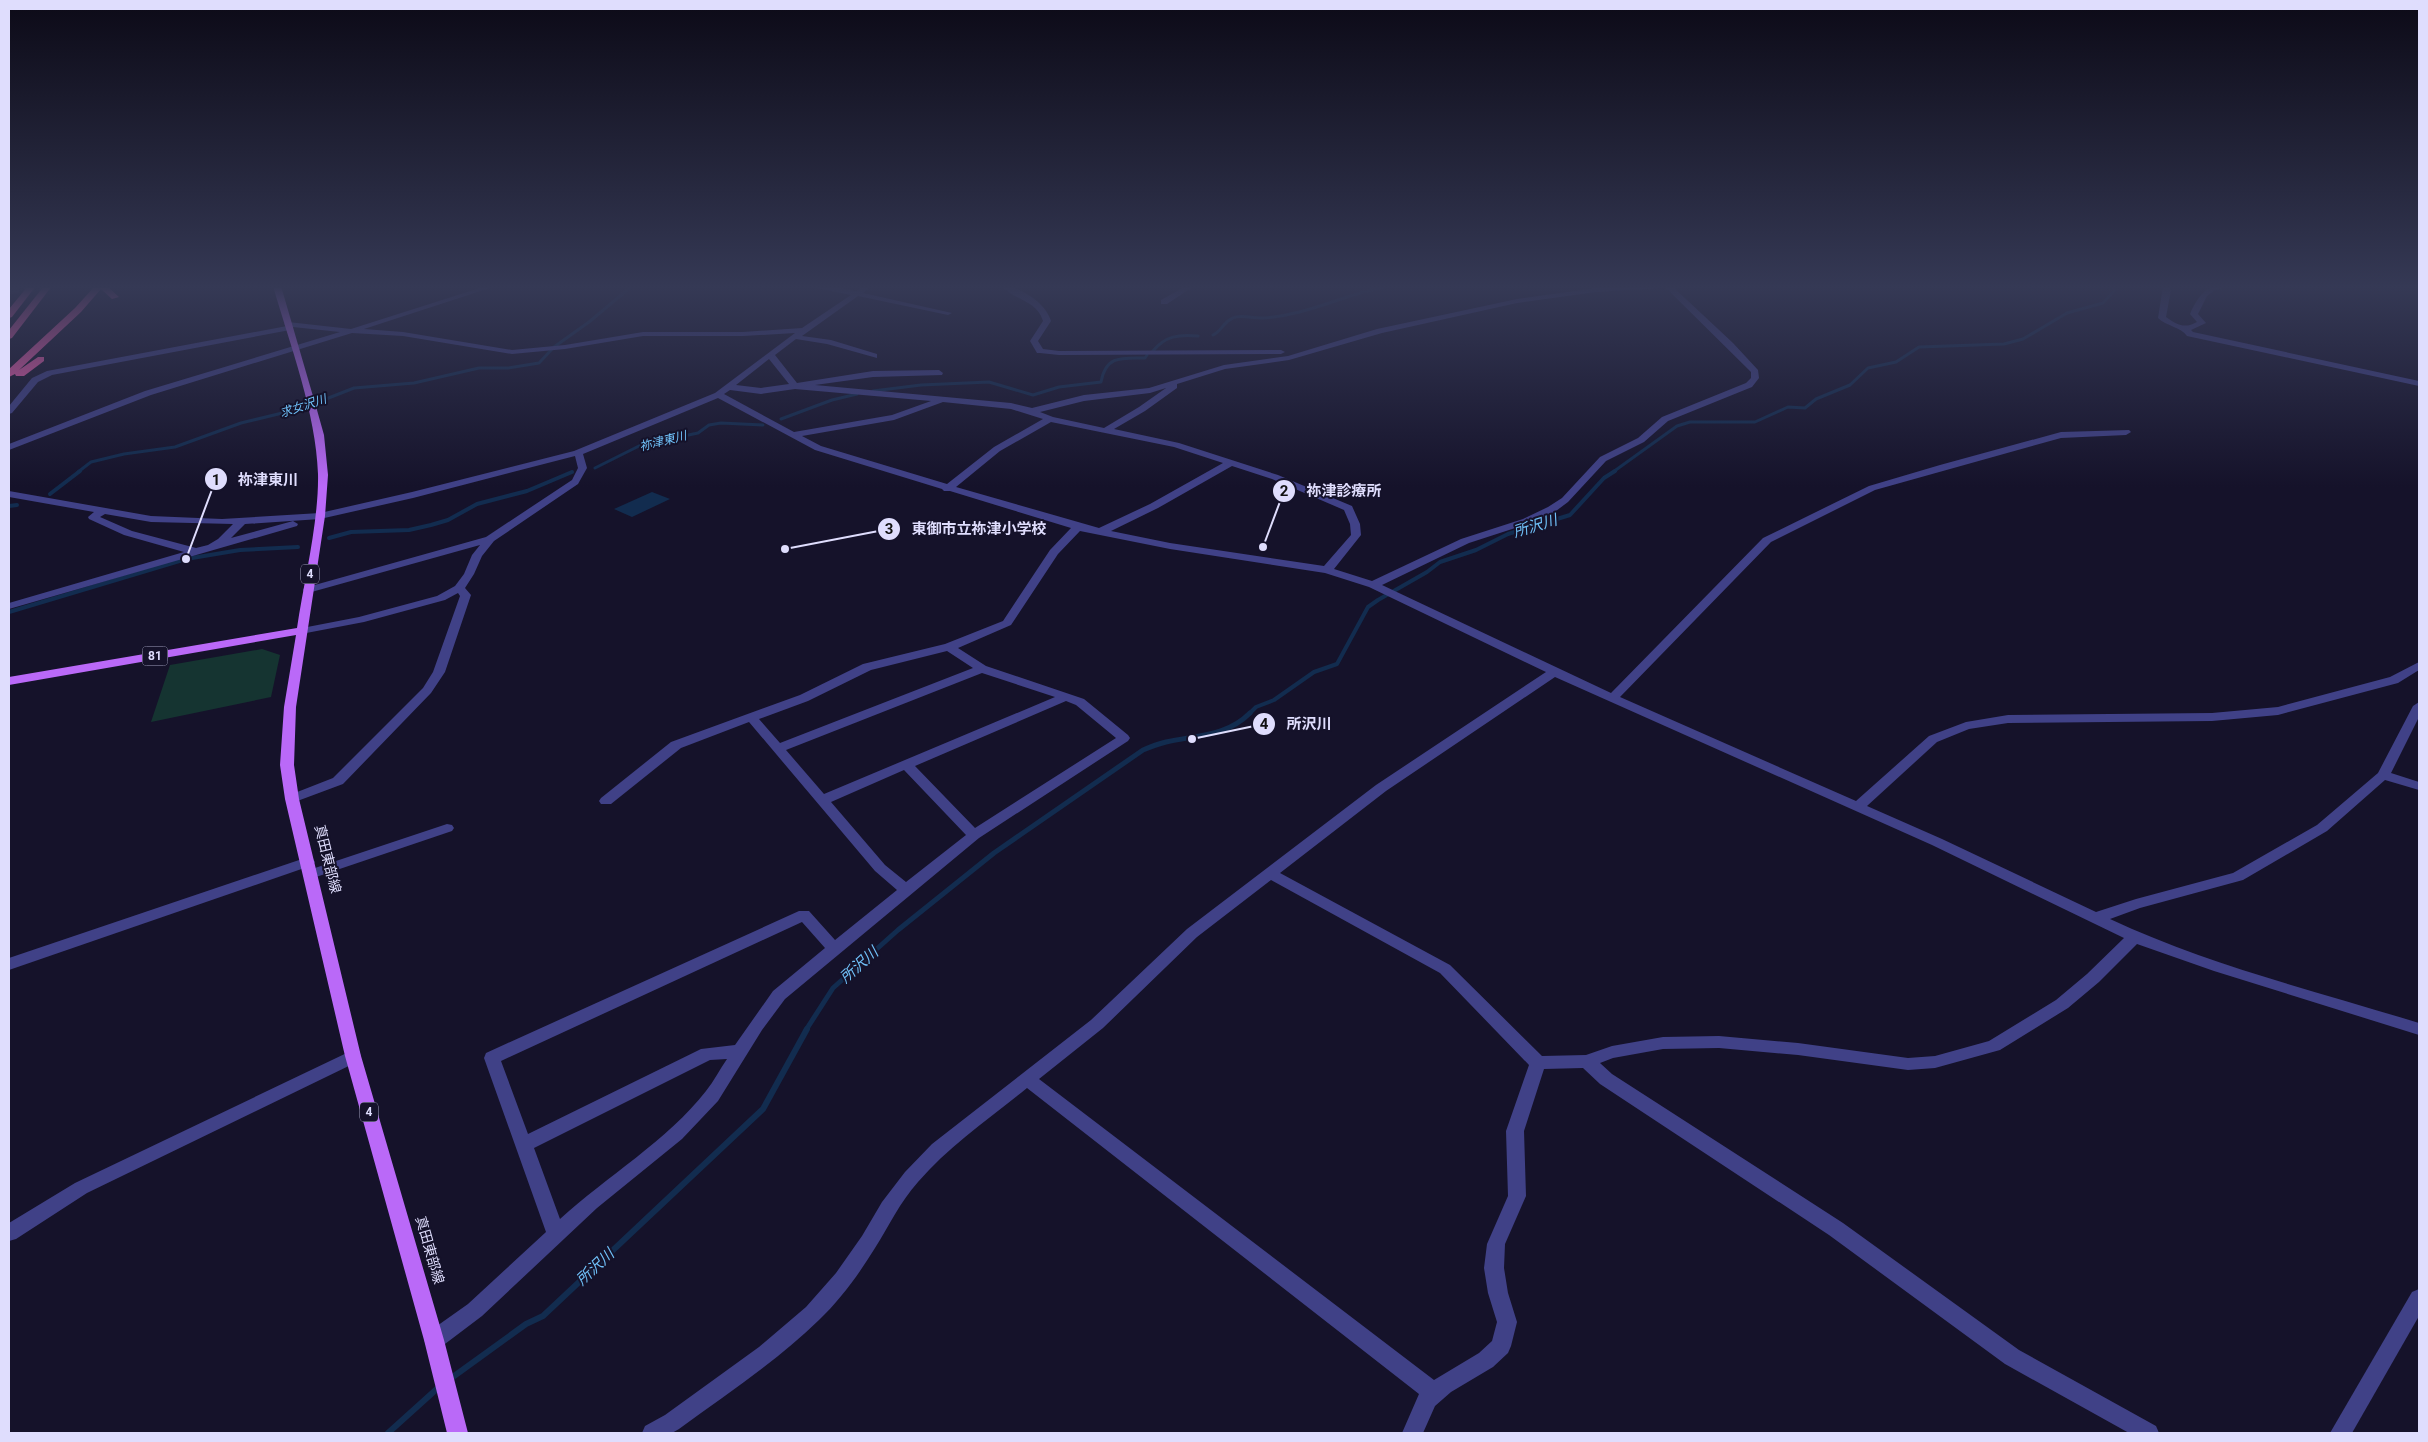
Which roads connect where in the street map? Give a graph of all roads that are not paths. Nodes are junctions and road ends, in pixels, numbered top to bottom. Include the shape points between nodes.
1 (31, 353) edge
2 (150, 353) edge
3 (280, 353) edge
4 (296, 353) edge
5 (865, 353) edge
6 (1205, 353) edge
7 (1305, 353) edge
8 (1738, 353) edge
9 (2278, 353) edge
10 (770, 354) joint
11 (874, 356) dead end
12 (41, 359) dead end
13 (1224, 367) junction
14 (939, 373) dead end
15 (9, 374) edge
16 (9, 382) edge
17 (1180, 382) junction
18 (2419, 384) edge
19 (795, 386) junction
20 (729, 387) junction
21 (718, 395) junction
22 (946, 400) junction
23 (1032, 410) junction
24 (9, 411) edge
25 (1050, 419) junction
26 (1105, 431) junction
27 (2126, 432) dead end
28 (792, 435) junction
29 (9, 447) edge
30 (577, 453) junction
31 (1231, 463) junction
32 (947, 489) junction
33 (9, 494) edge
34 (102, 510) junction
35 (320, 516) junction
36 (305, 521) dead end
37 (242, 522) junction
38 (1078, 527) junction
39 (1102, 532) junction
40 (490, 539) junction
41 (218, 544) junction
42 (196, 552) junction
43 (1328, 570) junction
44 (1373, 585) junction
45 (459, 588) junction
46 (308, 590) junction
47 (9, 606) edge
48 (300, 632) junction
49 (949, 647) junction
50 (2419, 665) edge
51 (982, 669) junction
52 (1554, 672) junction
53 (9, 682) edge
54 (1064, 697) junction
55 (1612, 698) junction
56 (2419, 706) edge
57 (751, 717) junction
58 (779, 748) junction
59 (906, 764) junction
60 (2383, 775) junction
61 (2419, 786) edge
62 (292, 799) junction
63 (823, 800) junction
64 (606, 801) dead end
65 (1858, 807) junction
66 (447, 828) dead end
67 (974, 836) junction
68 (310, 868) junction
69 (1269, 873) junction
70 (906, 890) junction
71 (2096, 918) junction
72 (2134, 936) junction
73 (834, 949) junction
74 (9, 964) edge
75 (2419, 1029) edge
76 (742, 1051) junction
77 (353, 1056) junction
78 (1587, 1061) junction
79 (1538, 1063) junction
80 (1028, 1079) junction
81 (523, 1145) junction
82 (9, 1233) edge
83 (556, 1234) junction
84 (2419, 1298) edge
85 (437, 1350) junction
86 (1434, 1393) junction
87 (458, 1433) edge
88 (652, 1433) edge
89 (1413, 1433) edge
90 (2149, 1433) edge
91 (2340, 1433) edge

1 - 15 highway
2 - 24 street via 50,373 35,380
3 - 29 street via 148,392
4 - 35 main road, 真田東部線 / 4 via 320,442 323,475
5 - 11 street
6 - 13 street via 1222,360
7 - 13 street
8 - 44 street via 1755,372 1755,378 1749,385 1665,419 1641,440 1603,459 1565,500 1552,509 1528,521 1465,541
9 - 18 street
10 - 19 street
10 - 20 street
12 - 16 highway
13 - 17 street
14 - 19 street via 873,374
17 - 23 street
17 - 26 street
19 - 20 street via 761,391
19 - 22 street
20 - 21 street
21 - 28 street via 737,402
21 - 30 street
22 - 23 street
22 - 28 street via 894,416
23 - 25 street
25 - 26 street
25 - 32 street via 998,449
26 - 31 street via 1176,445
27 - 55 street via 2061,435 1942,466 1872,488 1766,540
28 - 32 street via 818,448
30 - 35 street
30 - 40 street via 583,465 582,475 575,482
31 - 39 street
31 - 43 street via 1275,477 1348,508 1356,524 1356,535
32 - 38 street
33 - 34 street
34 - 37 street via 177,521
34 - 42 street via 93,517 128,533
35 - 37 street
35 - 46 main road, 真田東部線 / 4
36 - 41 street
37 - 41 street
38 - 39 street
38 - 49 street via 1054,552 1007,623
39 - 43 street via 1170,546
40 - 45 street
40 - 46 street via 372,569
41 - 42 street
42 - 47 street
43 - 44 street
44 - 52 street
45 - 48 street via 406,609
45 - 62 street via 466,595 461,613 439,672 426,690 338,781
46 - 48 main road, 真田東部線 / 4
48 - 53 main road, 81
48 - 62 main road, 真田東部線 / 4 via 287,766
49 - 51 street
49 - 57 street via 868,667 804,698
50 - 65 street via 2394,680 2278,711 2212,717 2008,719 1966,726 1933,739
51 - 54 street
51 - 58 street
52 - 55 street
52 - 69 street via 1381,788
54 - 59 street
54 - 67 street via 1080,702 1124,738
55 - 65 street
56 - 60 street
57 - 58 street
57 - 64 street via 676,745
58 - 63 street
59 - 63 street
59 - 67 street
60 - 61 street
60 - 71 street via 2322,828 2238,877
62 - 68 main road, 真田東部線 / 4
63 - 70 street via 880,868
65 - 71 street
66 - 68 street
67 - 70 street
68 - 74 street
68 - 77 main road, 真田東部線 / 4
69 - 79 street via 1445,969
69 - 80 street via 1192,933 1097,1024
70 - 73 street
71 - 72 street
72 - 75 street
72 - 78 street via 2062,1004 1994,1046 1935,1062 1908,1064 1720,1042 1663,1043 1612,1052
73 - 76 street via 779,995
73 - 81 street via 804,916 492,1058
76 - 81 street via 707,1054
76 - 83 street via 712,1096 676,1134
77 - 82 street via 81,1188
77 - 85 main road, 真田東部線 / 4
78 - 79 street
78 - 90 street via 1606,1079 1836,1229 2012,1357
79 - 86 street via 1515,1131 1517,1196 1496,1244 1494,1268 1507,1322 1501,1346 1486,1360
80 - 86 street
80 - 88 street via 938,1149 911,1177 844,1279 813,1313 766,1354
81 - 83 street
83 - 85 street
84 - 91 street
85 - 87 main road, 真田東部線 / 4
86 - 89 street via 1427,1400

